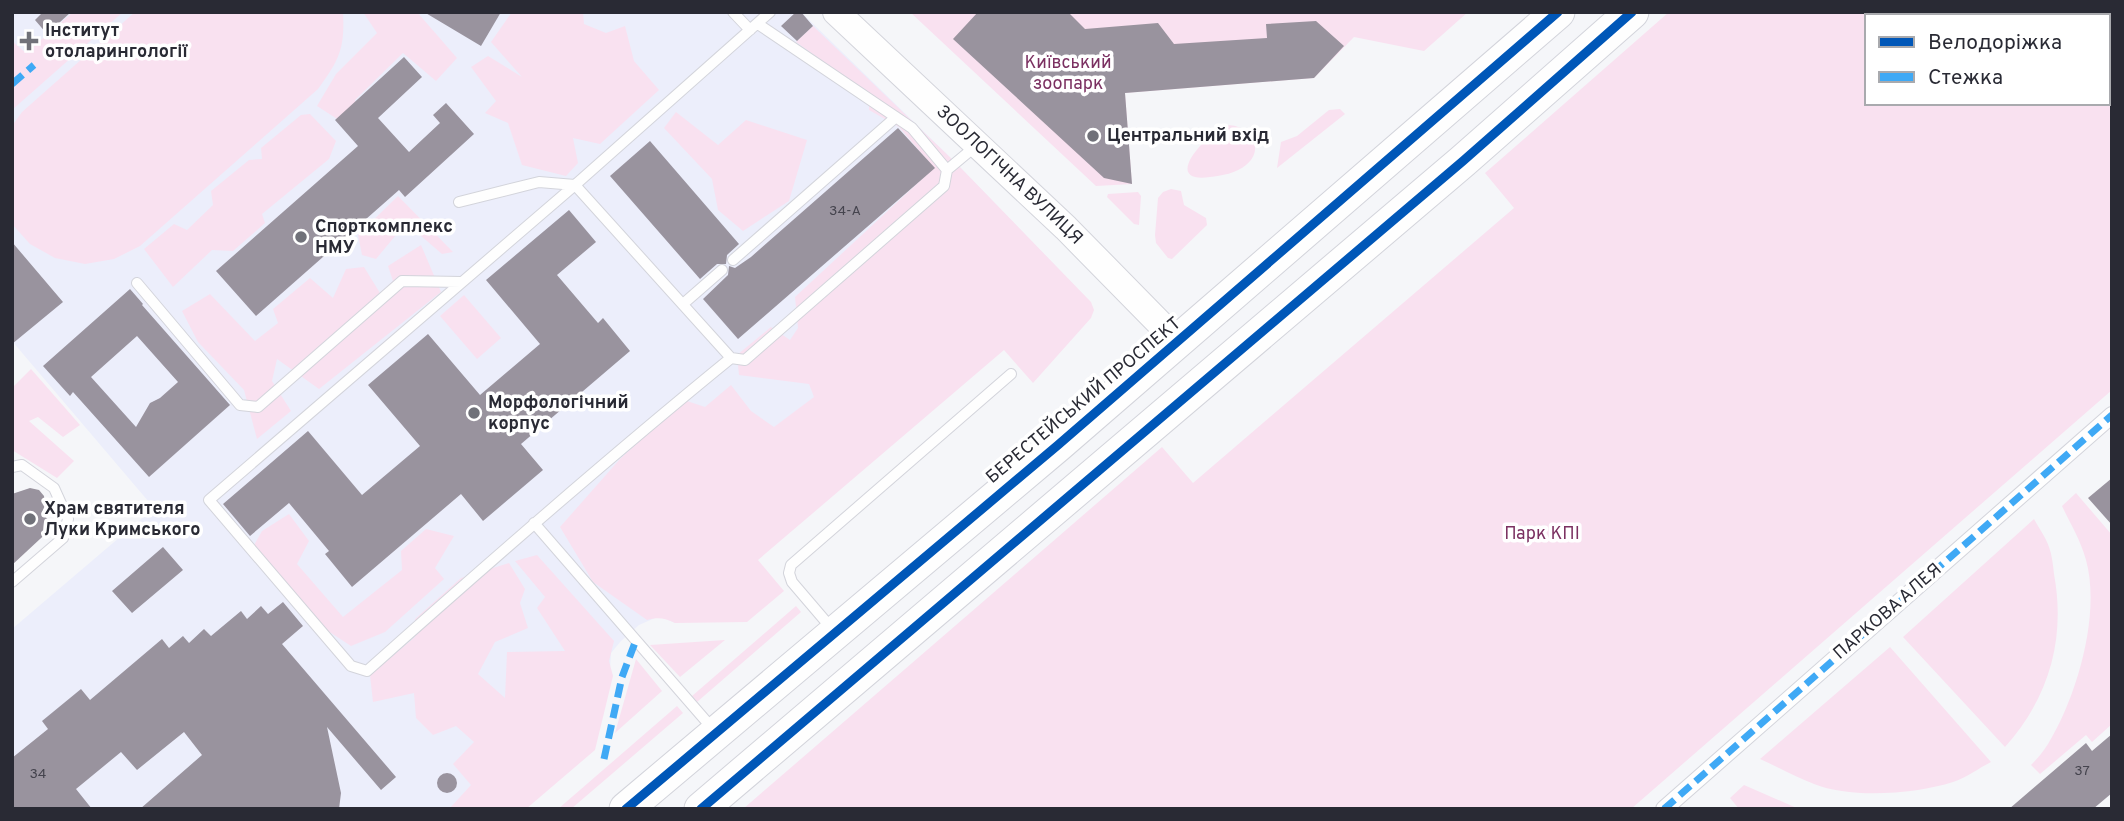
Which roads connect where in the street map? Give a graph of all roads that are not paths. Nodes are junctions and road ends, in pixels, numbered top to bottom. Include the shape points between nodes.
1 (733, 12) edge
2 (770, 12) edge
3 (836, 12) edge
4 (1558, 12) edge
5 (1632, 12) edge
6 (754, 27) junction
7 (895, 117) junction
8 (977, 145) junction
9 (947, 170) junction
10 (575, 185) junction
11 (459, 202) dead end
12 (733, 260) dead end
13 (722, 270) dead end
14 (461, 282) junction
15 (137, 283) dead end
16 (682, 304) junction
17 (1178, 342) junction
18 (731, 358) junction
19 (1011, 374) dead end
20 (2112, 415) edge
21 (12, 467) edge
22 (534, 523) junction
23 (12, 582) edge
24 (835, 632) junction
25 (715, 732) junction
26 (626, 809) edge
27 (701, 809) edge
28 (1664, 809) edge

1 - 6 lane
2 - 6 lane
3 - 8 street, ЗООЛОГІЧНА ВУЛИЦЯ
4 - 17 main road, БЕРЕСТЕЙСЬКИЙ ПРОСПЕКТ
5 - 27 main road via 1432,188
6 - 7 lane
6 - 10 lane
7 - 9 lane via 912,128
7 - 12 lane
8 - 9 lane
8 - 17 street, ЗООЛОГІЧНА ВУЛИЦЯ
9 - 18 lane via 944,186 745,359
10 - 11 lane via 539,182
10 - 14 lane
10 - 16 lane
13 - 16 lane
14 - 15 lane via 402,281 258,407 240,405
14 - 22 lane via 209,500 351,666 367,670
16 - 18 lane
17 - 24 main road, БЕРЕСТЕЙСЬКИЙ ПРОСПЕКТ
18 - 22 lane
19 - 24 lane via 791,565 792,582
20 - 28 street, ПАРКОВА АЛЕЯ
21 - 23 lane via 22,465 54,488 68,519 63,538
22 - 25 lane
24 - 25 main road, БЕРЕСТЕЙСЬКИЙ ПРОСПЕКТ
25 - 26 main road, БЕРЕСТЕЙСЬКИЙ ПРОСПЕКТ

